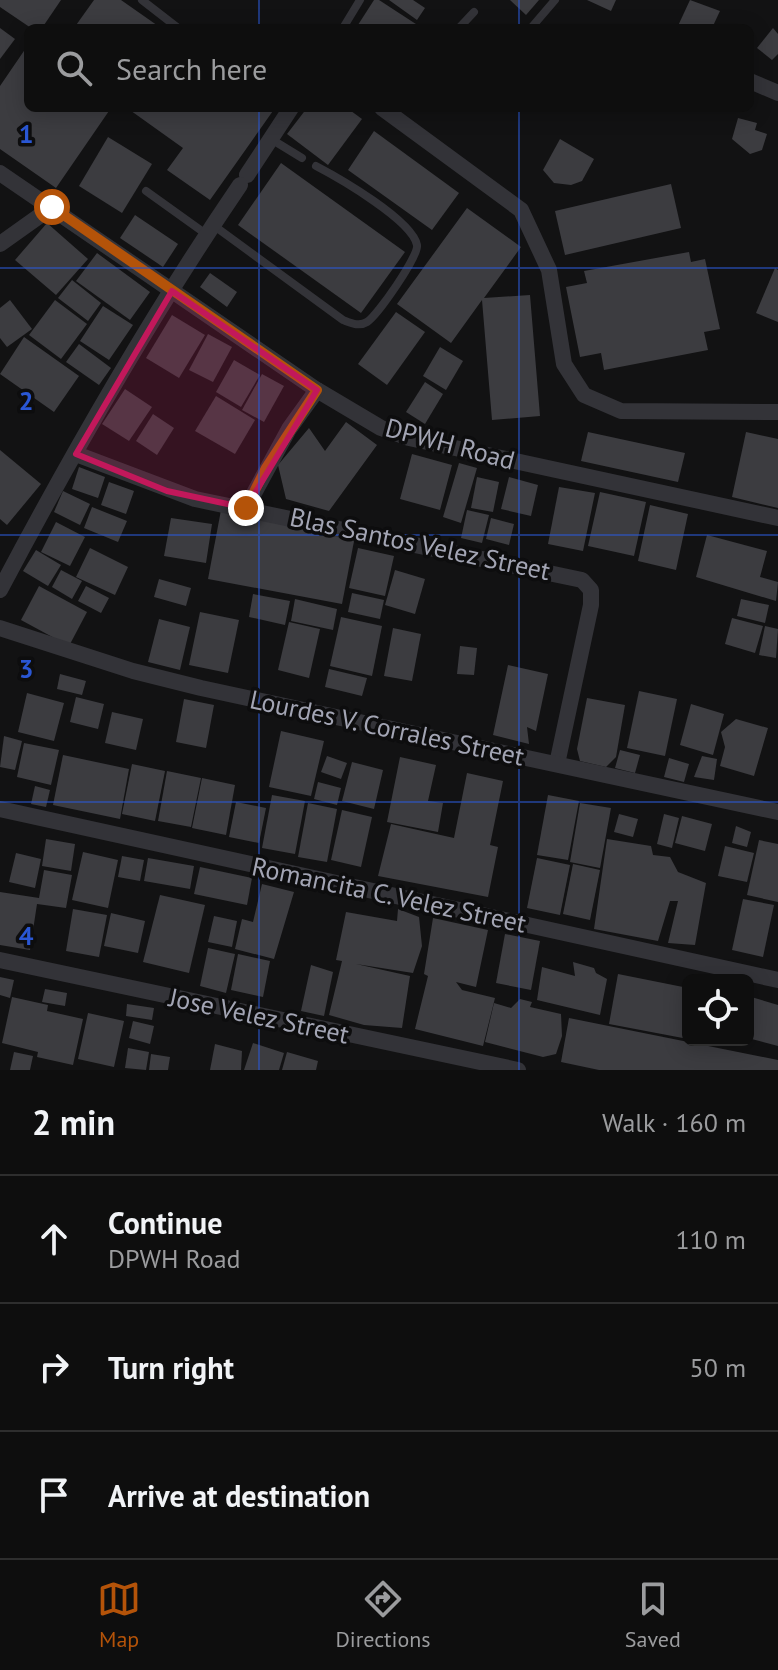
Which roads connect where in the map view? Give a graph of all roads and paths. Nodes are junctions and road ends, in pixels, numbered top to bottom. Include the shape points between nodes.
1 (142, 0) edge
2 (360, 0) edge
3 (555, 0) edge
4 (474, 12) dead end
5 (173, 24) edge
6 (345, 24) edge
7 (463, 24) edge
8 (534, 24) edge
9 (754, 83) edge
10 (778, 93) edge
11 (285, 112) edge
12 (389, 112) edge
13 (271, 139) junction
14 (302, 158) dead end
15 (316, 166) dead end
16 (0, 173) edge
17 (146, 191) dead end
18 (52, 207) junction
19 (210, 230) junction
20 (0, 244) edge
21 (172, 291) junction
22 (317, 390) junction
23 (778, 412) edge
24 (76, 454) junction
25 (246, 508) junction
26 (778, 518) edge
27 (0, 590) edge
28 (0, 628) edge
29 (557, 764) junction
30 (0, 809) edge
31 (778, 812) edge
32 (0, 960) edge
33 (778, 980) edge
34 (518, 1070) edge

1 - 5 lane
2 - 6 lane
3 - 8 lane
4 - 7 lane
9 - 10 street
11 - 13 street
12 - 23 street via 521,210 549,270 564,364 584,395 621,411
13 - 14 lane
13 - 19 street
15 - 19 lane via 376,205 417,244 369,321 356,325 343,320
16 - 18 street, DPWH Road
17 - 19 lane
18 - 20 street
18 - 21 street, DPWH Road
19 - 21 street
21 - 22 street, DPWH Road
21 - 24 street
22 - 25 street
22 - 26 street, DPWH Road via 381,428 409,438
24 - 25 street, Blas Santos Velez Street via 167,491
24 - 27 street
25 - 29 street, Blas Santos Velez Street via 582,580 591,590 591,605
28 - 29 street, Lourdes V. Corrales Street via 201,688
29 - 31 street, Lourdes V. Corrales Street
30 - 33 street, Romancita C. Velez Street
32 - 34 street, Jose Velez Street

